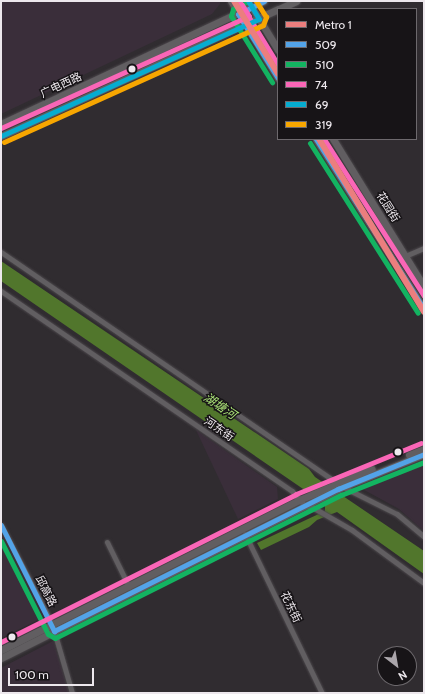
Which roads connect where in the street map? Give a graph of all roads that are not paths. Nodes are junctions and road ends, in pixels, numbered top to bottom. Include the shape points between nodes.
1 (231, 1) edge
2 (264, 1) edge
3 (296, 1) edge
4 (250, 4) edge
5 (280, 8) edge
6 (277, 10) edge
7 (238, 14) junction
8 (259, 19) junction
9 (245, 25) junction
10 (277, 48) edge
11 (277, 76) edge
12 (1, 124) edge
13 (1, 136) edge
14 (317, 140) edge
15 (334, 140) edge
16 (424, 248) edge
17 (1, 252) edge
18 (405, 256) junction
19 (424, 287) edge
20 (1, 291) edge
21 (424, 309) edge
22 (424, 449) edge
23 (424, 454) edge
24 (337, 486) junction
25 (299, 500) junction
26 (310, 503) junction
27 (1, 524) edge
28 (244, 532) junction
29 (424, 537) edge
30 (107, 542) dead end
31 (424, 583) edge
32 (130, 589) junction
33 (53, 628) junction
34 (1, 650) edge
35 (1, 658) edge
36 (72, 693) edge
37 (322, 693) edge

1 - 7 main road
2 - 4 main road
3 - 5 main road
4 - 7 main road, 广电西路
4 - 8 main road
6 - 8 main road
7 - 9 main road
7 - 12 main road, 广电西路
8 - 9 main road, 广电西路
8 - 10 main road
9 - 11 main road
9 - 13 main road, 广电西路
14 - 21 main road
15 - 18 main road, 花园街
16 - 18 street
17 - 24 street
18 - 19 main road, 花园街
20 - 25 street, 河东街 via 292,491
22 - 24 main road
23 - 24 main road
24 - 26 main road
24 - 29 street via 397,514
25 - 26 main road
25 - 28 main road
26 - 28 main road
26 - 31 street via 329,519 352,530
27 - 33 street, 邱高路
28 - 32 main road
28 - 37 street, 花东街
30 - 32 street
32 - 33 main road
33 - 34 main road
33 - 35 main road
33 - 36 street, 邱高路

